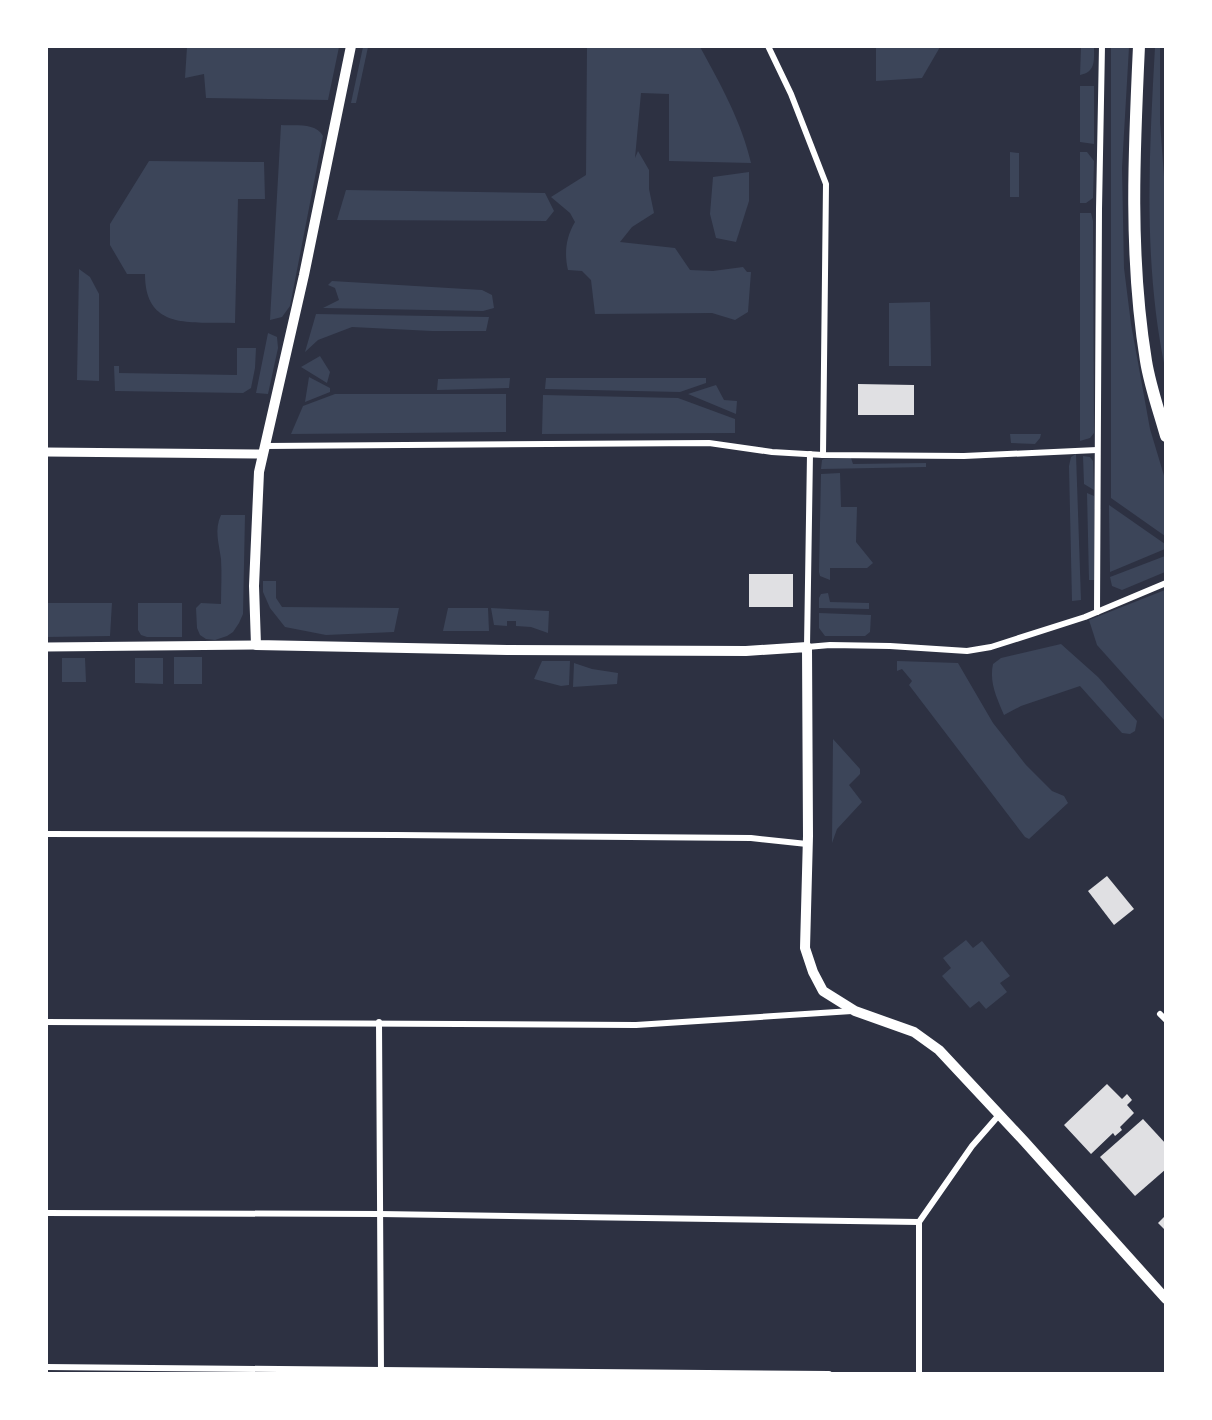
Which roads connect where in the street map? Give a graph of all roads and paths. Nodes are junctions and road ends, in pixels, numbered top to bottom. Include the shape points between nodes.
1 (351, 46) edge
2 (768, 46) edge
3 (1102, 46) edge
4 (1139, 46) edge
5 (1166, 436) edge
6 (263, 450) junction
7 (1097, 450) junction
8 (46, 452) edge
9 (810, 454) junction
10 (823, 455) junction
11 (1166, 584) edge
12 (1097, 612) junction
13 (256, 645) junction
14 (46, 647) edge
15 (807, 647) junction
16 (46, 834) edge
17 (807, 844) junction
18 (855, 1011) junction
19 (1160, 1014) dead end
20 (1166, 1020) edge
21 (46, 1022) edge
22 (379, 1022) junction
23 (999, 1115) junction
24 (46, 1213) edge
25 (380, 1214) junction
26 (919, 1222) junction
27 (1166, 1299) edge
28 (46, 1367) edge
29 (381, 1372) edge
30 (829, 1374) edge
31 (919, 1374) edge

1 - 6 main road via 304,276
2 - 10 street via 826,184
3 - 7 street
4 - 5 main road via 1135,255 1146,362
6 - 8 street
6 - 9 street via 709,443
6 - 13 main road via 255,534
7 - 10 street via 964,456
7 - 12 street
9 - 10 street
9 - 15 street
11 - 12 street
12 - 15 street via 991,647 967,651 890,646
13 - 14 street
13 - 15 main road via 746,651
15 - 17 main road
16 - 17 street via 751,838
17 - 18 main road via 805,948 823,991
18 - 22 street via 636,1025
18 - 23 main road via 914,1032 933,1045
19 - 20 street
21 - 22 street
22 - 25 street
23 - 26 street via 972,1146
23 - 27 main road
24 - 25 street
25 - 26 street
25 - 29 street
26 - 31 street
28 - 29 street
29 - 30 street

